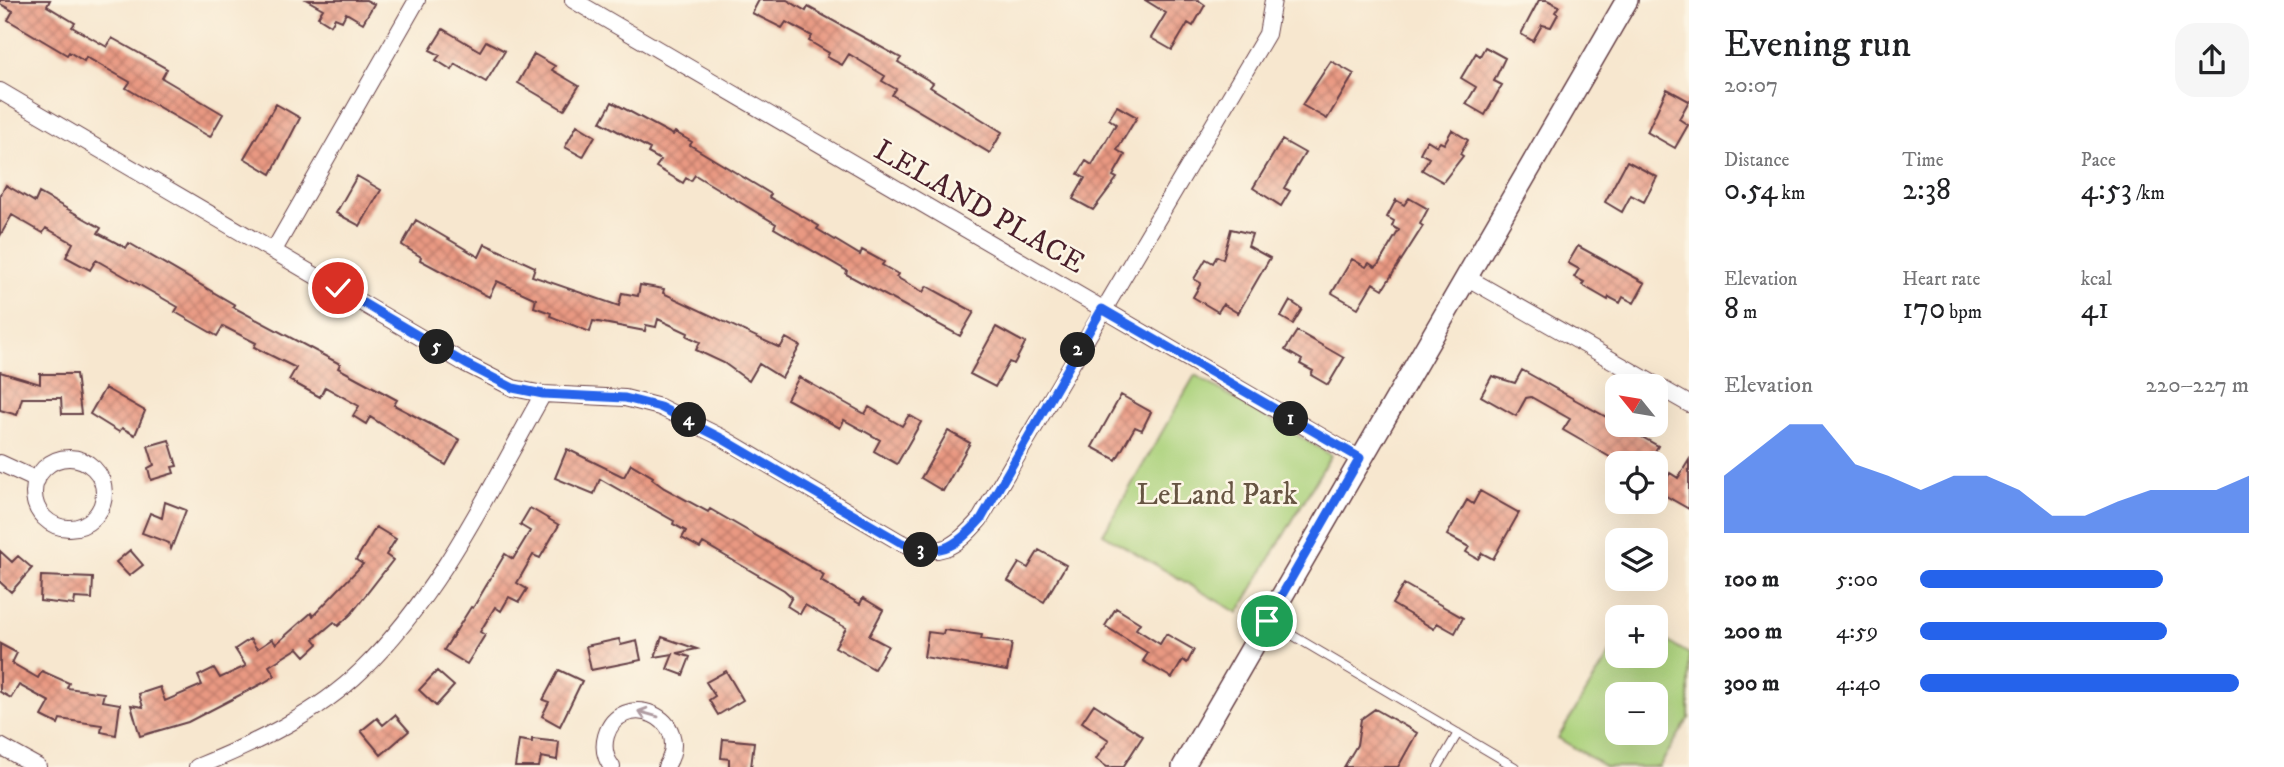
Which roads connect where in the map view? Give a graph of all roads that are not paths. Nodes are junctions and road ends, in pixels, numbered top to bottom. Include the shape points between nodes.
1 (417, 0) edge
2 (573, 0) edge
3 (1273, 0) edge
4 (1627, 0) edge
5 (0, 91) edge
6 (274, 250) junction
7 (1466, 277) junction
8 (1102, 309) junction
9 (543, 394) junction
10 (1689, 404) edge
11 (1360, 458) junction
12 (0, 463) edge
13 (37, 480) junction
14 (1267, 621) junction
15 (1458, 733) junction
16 (0, 746) edge
17 (231, 761) edge
18 (38, 767) edge
19 (197, 767) edge
20 (612, 767) edge
21 (666, 767) edge
22 (1183, 767) edge
23 (1438, 767) edge
24 (1516, 767) edge

1 - 6 street
2 - 8 street, LELAND PLACE
3 - 8 street via 1267,34
4 - 7 street
5 - 6 street
6 - 9 street via 466,364 513,388
7 - 10 street
7 - 11 street
8 - 9 street via 981,519 962,540 942,550 927,552 900,542 660,407 625,398
8 - 11 street, LELAND PLACE
9 - 17 street via 405,624 360,672
11 - 14 street
12 - 13 street
13 - 13 street via 34,491 40,513 58,527 70,529 92,521 103,501 101,478 85,462 63,459 43,470
14 - 15 lane
14 - 22 street
15 - 23 lane
15 - 24 lane
16 - 18 street
17 - 19 street
21 -> 20 street via 674,747 673,735 659,717 637,710 609,728 605,750

